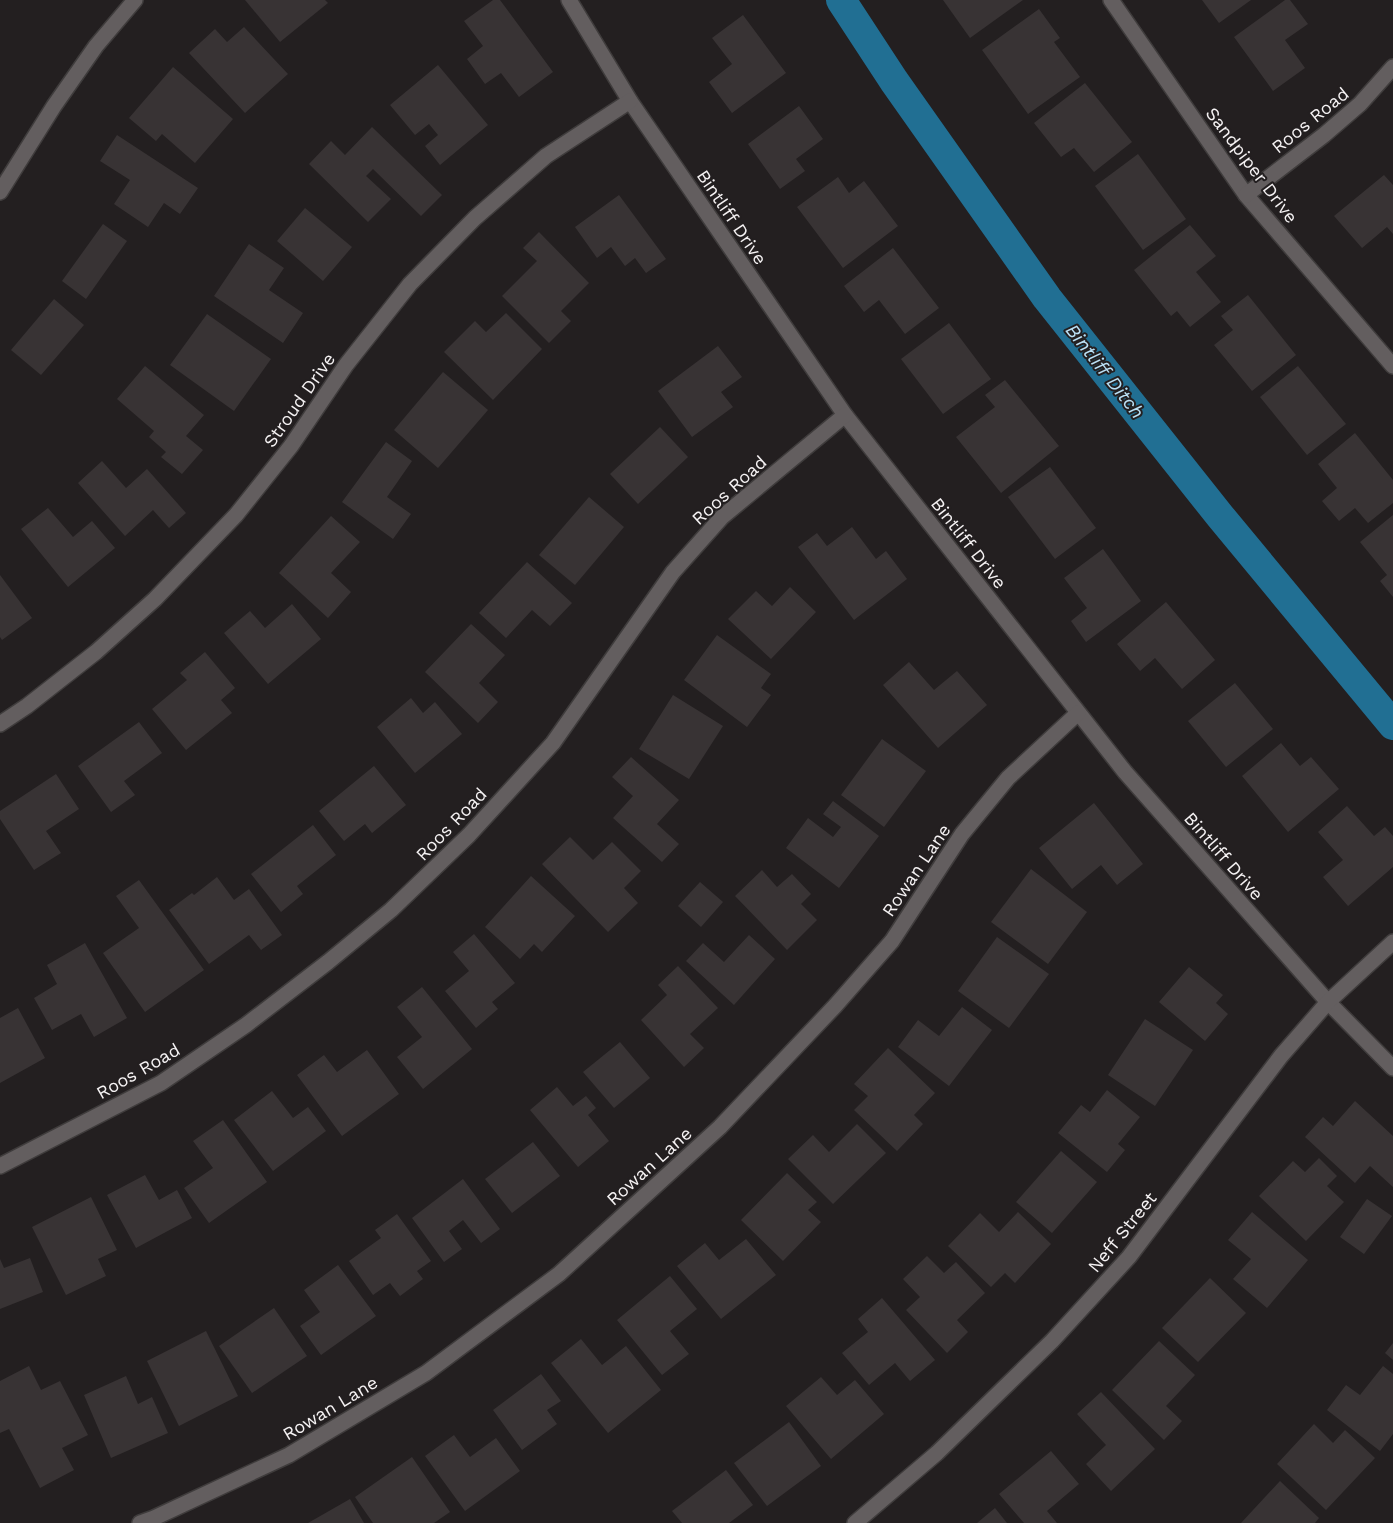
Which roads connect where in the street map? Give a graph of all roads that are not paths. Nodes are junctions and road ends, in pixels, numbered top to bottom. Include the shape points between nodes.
1 (135, 0) edge
2 (569, 0) edge
3 (1111, 0) edge
4 (1393, 67) edge
5 (630, 101) junction
6 (0, 192) edge
7 (1246, 195) junction
8 (1393, 366) edge
9 (845, 415) junction
10 (1078, 713) junction
11 (0, 724) edge
12 (1393, 942) edge
13 (1328, 1002) junction
14 (1393, 1068) edge
15 (0, 1166) edge
16 (140, 1523) edge
17 (855, 1523) edge

1 - 6 street via 96,46
2 - 5 street, Bintliff Drive
3 - 7 street, Sandpiper Drive
4 - 7 street, Roos Road via 1360,104
5 - 9 street, Bintliff Drive
5 - 11 street, Stroud Drive via 546,156 475,218 410,284 346,364 291,446 236,516 155,599 96,652
7 - 8 street, Sandpiper Drive
9 - 10 street, Bintliff Drive
9 - 15 street, Roos Road via 722,517 673,572 554,743 469,835 391,910 246,1026 161,1083
10 - 13 street, Bintliff Drive via 1125,772
10 - 16 street, Rowan Lane via 1008,778 962,834 892,941 835,1006 720,1127 559,1274 426,1373 289,1455
12 - 13 street, Neff Street
13 - 14 street, Bintliff Drive
13 - 17 street, Neff Street via 1281,1056 1129,1257 1052,1341 950,1440

